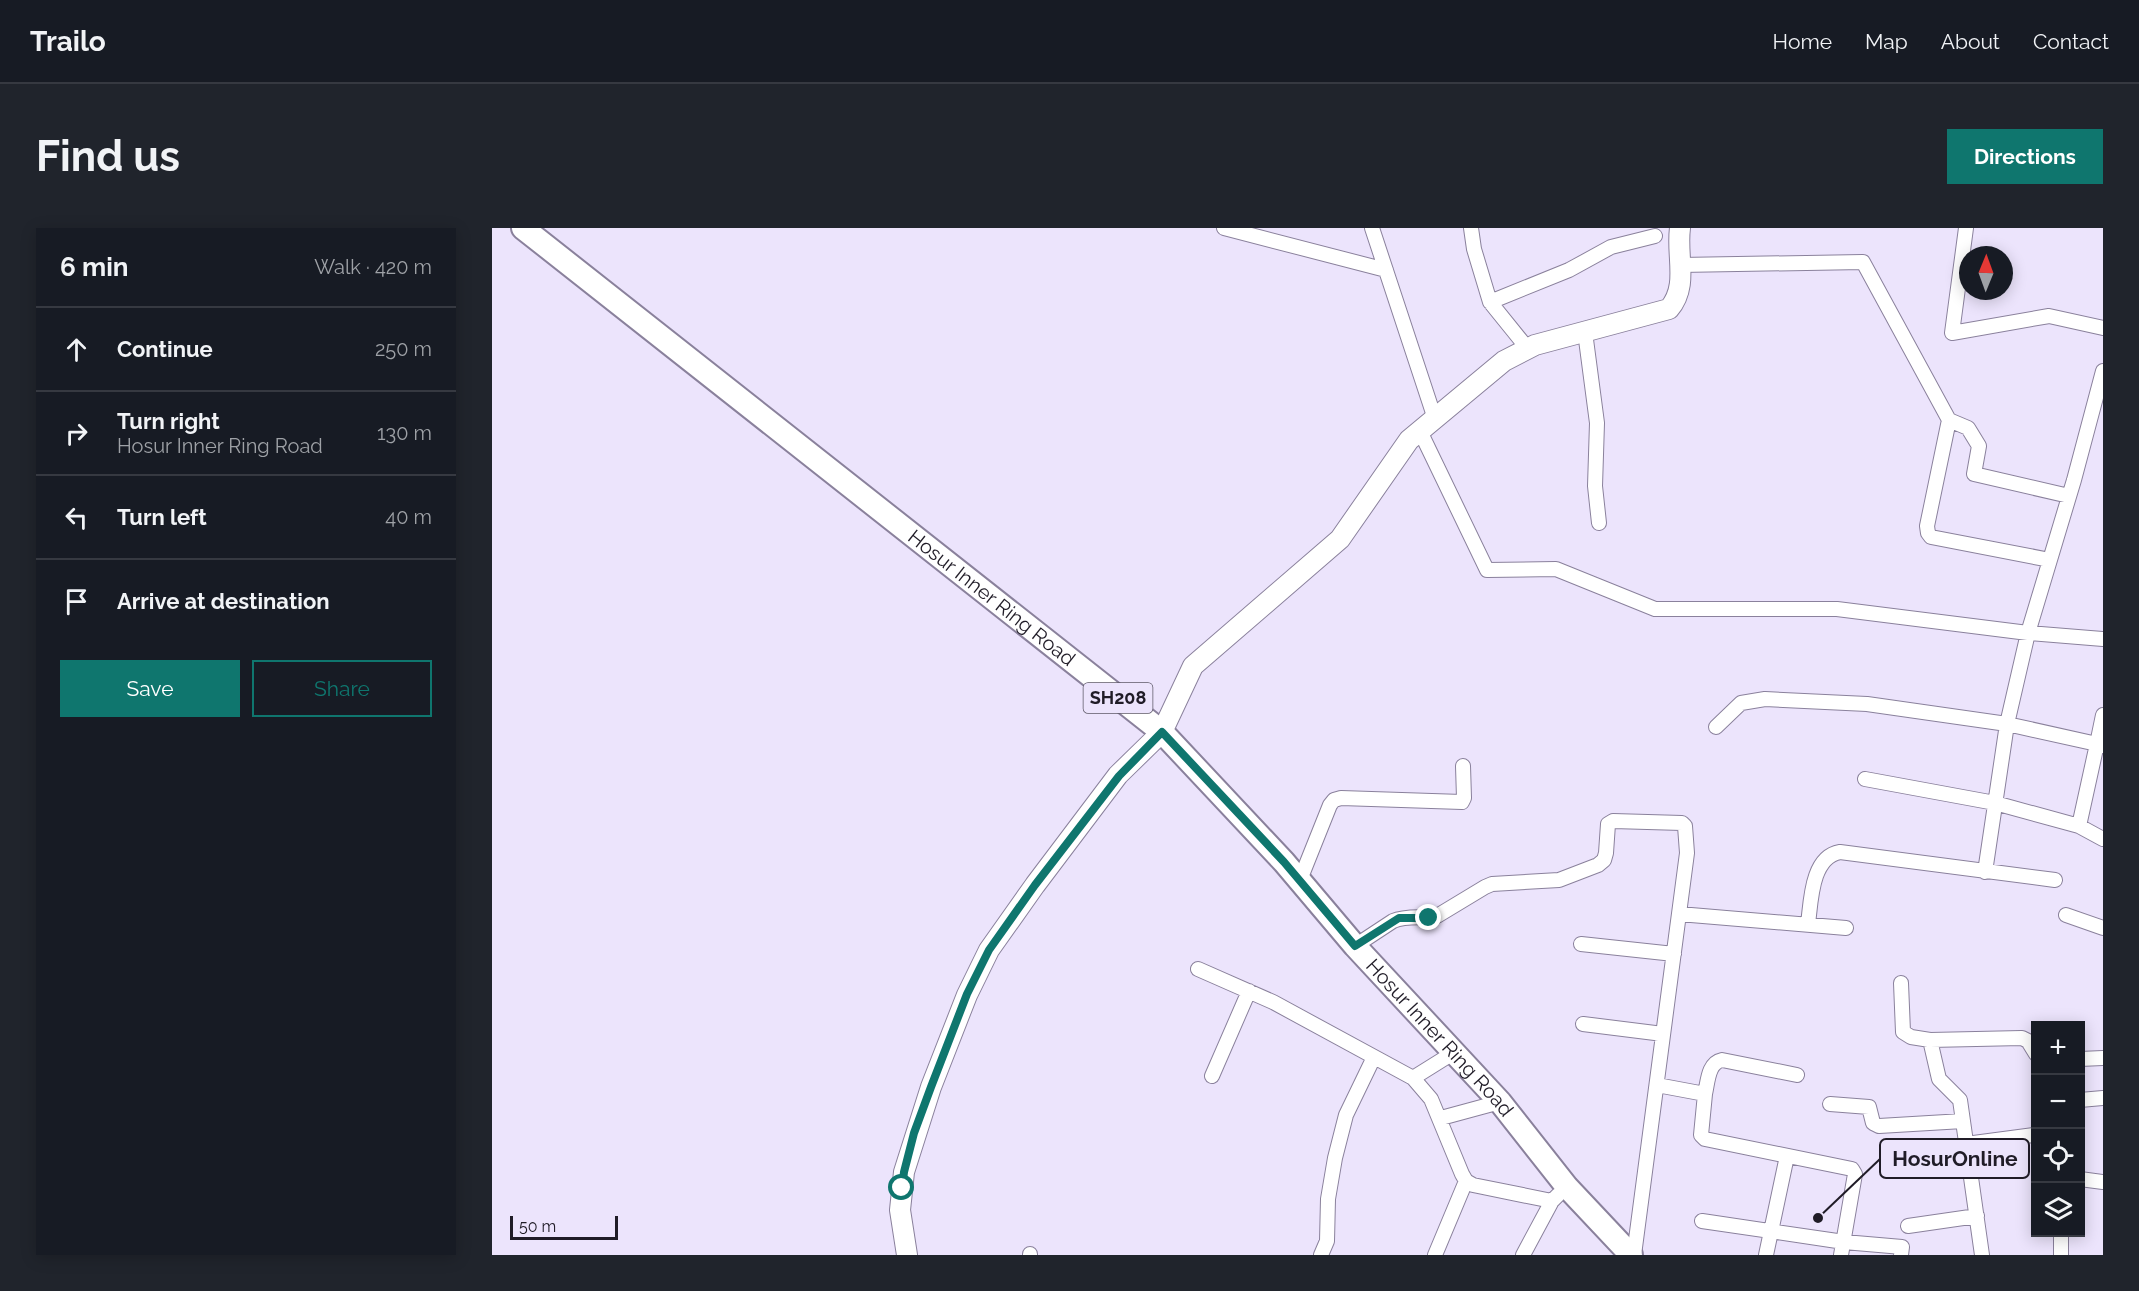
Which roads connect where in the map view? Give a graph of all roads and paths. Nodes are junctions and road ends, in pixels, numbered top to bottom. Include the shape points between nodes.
1 (523, 228) edge
2 (1224, 228) edge
3 (1372, 228) edge
4 (1471, 228) edge
5 (1680, 228) edge
6 (1966, 228) edge
7 (1655, 236) dead end
8 (1680, 265) junction
9 (1386, 270) junction
10 (1490, 302) junction
11 (2103, 328) edge
12 (1585, 332) junction
13 (1528, 349) junction
14 (2103, 372) edge
15 (1949, 420) junction
16 (1428, 425) junction
17 (2068, 496) junction
18 (1599, 523) dead end
19 (2050, 560) junction
20 (2028, 633) junction
21 (2103, 639) edge
22 (2103, 715) edge
23 (2007, 724) junction
24 (1716, 727) dead end
25 (1162, 732) junction
26 (2100, 745) edge
27 (1463, 766) dead end
28 (1864, 779) dead end
29 (1995, 803) junction
30 (2079, 826) junction
31 (2103, 839) edge
32 (1985, 872) junction
33 (1300, 880) junction
34 (2055, 880) dead end
35 (1679, 914) junction
36 (2066, 915) dead end
37 (1808, 924) junction
38 (1846, 928) dead end
39 (2103, 928) edge
40 (1581, 944) dead end
41 (1355, 946) junction
42 (1674, 954) junction
43 (1198, 969) dead end
44 (1901, 983) dead end
45 (1249, 991) junction
46 (1583, 1024) dead end
47 (1663, 1034) junction
48 (1930, 1040) junction
49 (2031, 1046) edge
50 (1454, 1053) junction
51 (1374, 1057) junction
52 (2103, 1058) edge
53 (2085, 1059) edge
54 (1797, 1075) dead end
55 (1212, 1076) dead end
56 (1413, 1078) junction
57 (1657, 1085) junction
58 (1705, 1094) junction
59 (2103, 1098) edge
60 (2085, 1100) edge
61 (1500, 1102) junction
62 (1830, 1104) dead end
63 (1441, 1118) junction
64 (1963, 1121) junction
65 (2031, 1135) edge
66 (1966, 1144) junction
67 (1787, 1156) junction
68 (2085, 1180) edge
69 (1467, 1181) junction
70 (2103, 1182) edge
71 (1560, 1194) junction
72 (1977, 1216) junction
73 (1702, 1221) dead end
74 (1908, 1226) dead end
75 (1772, 1232) junction
76 (2061, 1237) edge
77 (1842, 1248) edge
78 (907, 1255) edge
79 (1321, 1255) edge
80 (1436, 1255) edge
81 (1523, 1255) edge
82 (1633, 1255) edge
83 (1766, 1255) edge
84 (1901, 1255) edge
85 (1982, 1255) edge
86 (2061, 1255) edge

1 - 25 main road, Hosur Inner Ring Road / SH208
2 - 9 street
3 - 9 street
4 - 10 street
5 - 8 street
6 - 11 street via 1952,333 2049,316
7 - 10 street via 1611,247 1569,270
8 - 12 street via 1677,300 1669,309
8 - 15 street via 1863,262
9 - 16 street
10 - 13 street
12 - 13 street
12 - 18 street via 1597,423 1595,486
13 - 16 street via 1504,361
14 - 17 street
15 - 17 street via 1968,428 1979,446 1974,474
15 - 19 street via 1928,533 1931,537
16 - 20 street via 1486,570 1556,569 1655,609 1837,609
16 - 25 street via 1409,440 1340,539 1194,666
17 - 19 street
19 - 20 street
20 - 21 street
20 - 23 street
22 - 26 street
23 - 24 street via 1867,704 1765,699 1741,703
23 - 26 street
23 - 29 street
25 - 33 main road, Hosur Inner Ring Road / SH208
25 - 78 street via 1119,776 1035,885 989,950 967,994 904,1172 900,1210
26 - 30 street
27 - 33 street via 1462,802 1334,800
28 - 29 street
29 - 30 street
29 - 32 street
30 - 31 street
32 - 34 street
32 - 37 street via 1834,853 1818,869
33 - 41 main road, Hosur Inner Ring Road / SH208
35 - 37 street
35 - 41 street via 1688,853 1685,826 1613,822 1608,824 1606,853 1598,865 1559,880 1485,886 1437,916 1399,918
35 - 42 street
36 - 39 street
37 - 38 street
40 - 42 street
41 - 50 main road, Hosur Inner Ring Road / SH208
42 - 47 street
43 - 45 street
44 - 48 street via 1903,1032
45 - 51 street
45 - 55 street
46 - 47 street
47 - 57 street
48 - 49 street via 2022,1038
48 - 64 street via 1939,1080 1960,1100
50 - 56 street
50 - 61 main road, Hosur Inner Ring Road / SH208
51 - 56 street
51 - 79 street via 1343,1126 1328,1199 1327,1241
52 - 53 street
54 - 58 street via 1716,1061
56 - 63 street
57 - 58 street
57 - 82 street
58 - 67 street via 1702,1138
59 - 60 street
61 - 63 street
61 - 71 main road, Hosur Inner Ring Road / SH208
62 - 64 street via 1869,1107 1873,1123 1879,1126
63 - 69 street
64 - 66 street
65 - 66 street
66 - 72 street
67 - 75 street
67 - 77 street via 1852,1169 1855,1174
68 - 70 street
69 - 71 street via 1473,1185
69 - 80 street
71 - 81 street
71 - 82 main road, Hosur Inner Ring Road / SH208
72 - 74 street
72 - 85 street
73 - 75 street
75 - 77 street
75 - 83 street
76 - 86 street
77 - 84 street via 1902,1247

